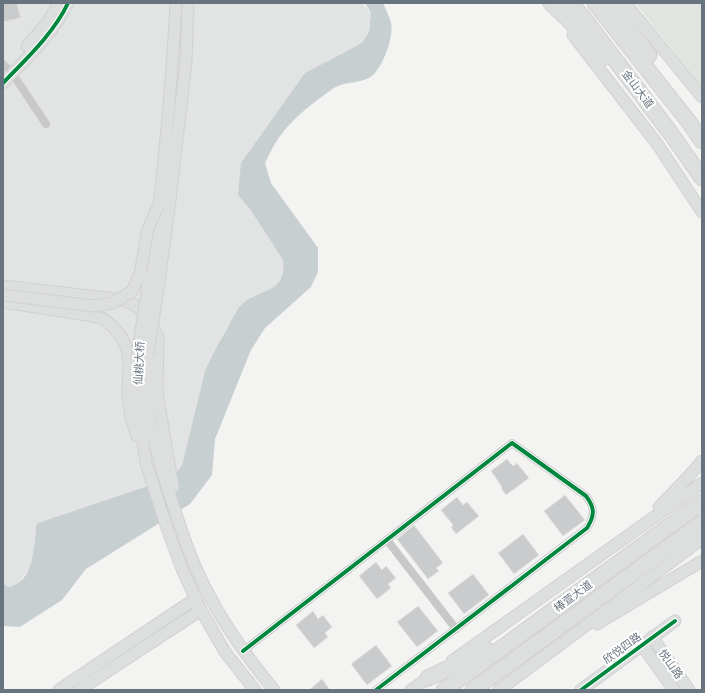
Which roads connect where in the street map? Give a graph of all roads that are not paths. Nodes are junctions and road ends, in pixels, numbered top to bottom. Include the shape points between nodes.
1 (59, 3) edge
2 (68, 3) edge
3 (176, 3) edge
4 (188, 3) edge
5 (545, 3) edge
6 (551, 3) edge
7 (570, 3) edge
8 (595, 3) edge
9 (610, 3) edge
10 (625, 3) edge
11 (7, 70) edge
12 (3, 83) edge
13 (702, 97) edge
14 (690, 122) junction
15 (46, 124) dead end
16 (672, 135) junction
17 (702, 141) edge
18 (702, 178) edge
19 (159, 204) junction
20 (702, 212) edge
21 (3, 286) edge
22 (3, 295) edge
23 (3, 302) edge
24 (702, 461) edge
25 (146, 463) junction
26 (702, 483) edge
27 (702, 502) edge
28 (178, 521) junction
29 (702, 523) edge
30 (640, 528) junction
31 (702, 539) edge
32 (387, 540) junction
33 (702, 561) edge
34 (702, 567) edge
35 (672, 580) junction
36 (195, 599) junction
37 (201, 610) junction
38 (675, 621) dead end
39 (456, 629) junction
40 (520, 635) junction
41 (652, 637) junction
42 (642, 644) junction
43 (240, 647) junction
44 (556, 647) junction
45 (530, 648) junction
46 (428, 678) junction
47 (59, 690) edge
48 (79, 690) edge
49 (255, 690) edge
50 (274, 690) edge
51 (376, 690) edge
52 (411, 690) edge
53 (444, 690) edge
54 (473, 690) edge
55 (488, 690) edge
56 (499, 690) edge
57 (581, 690) edge
58 (674, 690) edge
59 (689, 690) edge

1 - 11 main road via 47,23
2 - 11 main road via 54,27
3 - 19 main road, 仙桃大桥 via 166,152
4 - 28 main road, 仙桃大桥, bridge via 186,62 147,366 148,404 158,461
5 - 20 main road via 573,34 658,145
6 - 16 highway
7 - 16 highway, 金山大道
8 - 14 highway, 金山大道
9 - 14 highway via 654,62
10 - 13 main road
11 - 12 main road
11 - 15 street
14 - 17 highway, 金山大道
16 - 18 highway, 金山大道
19 - 22 main road, bridge via 148,229 140,274 132,291 113,303 94,306
19 - 25 main road, 仙桃大桥, bridge via 137,357 138,406
21 - 28 main road, bridge via 124,300 136,306 149,319 158,337 157,392
23 - 25 main road via 104,319 121,336 127,349 129,363 128,393 131,418
24 - 30 main road
25 - 36 main road, 仙桃大桥 via 167,528
26 - 30 main road
27 - 40 highway, 椿萱大道
28 - 43 main road, 仙桃大桥 via 209,596
29 - 45 highway, 椿萱大道
30 - 46 main road
31 - 44 main road
32 - 39 street
32 - 39 street via 512,443 586,496 593,511 592,520 587,528
32 - 43 street
33 - 35 main road
34 - 35 main road
35 - 44 main road
36 - 37 main road, 仙桃大桥
36 - 47 main road
37 - 48 main road
37 - 49 main road, 仙桃大桥 via 225,652
38 - 41 main road, 欣悦四路
39 - 51 street
40 - 46 highway
40 - 53 highway, 椿萱大道
41 - 42 main road, 欣悦四路
41 - 59 main road, 悦山路
42 - 57 main road, 欣悦四路
42 - 58 main road, 悦山路
43 - 50 main road, 仙桃大桥
44 - 56 main road
45 - 54 highway, 椿萱大道
45 - 55 highway
46 - 52 main road

